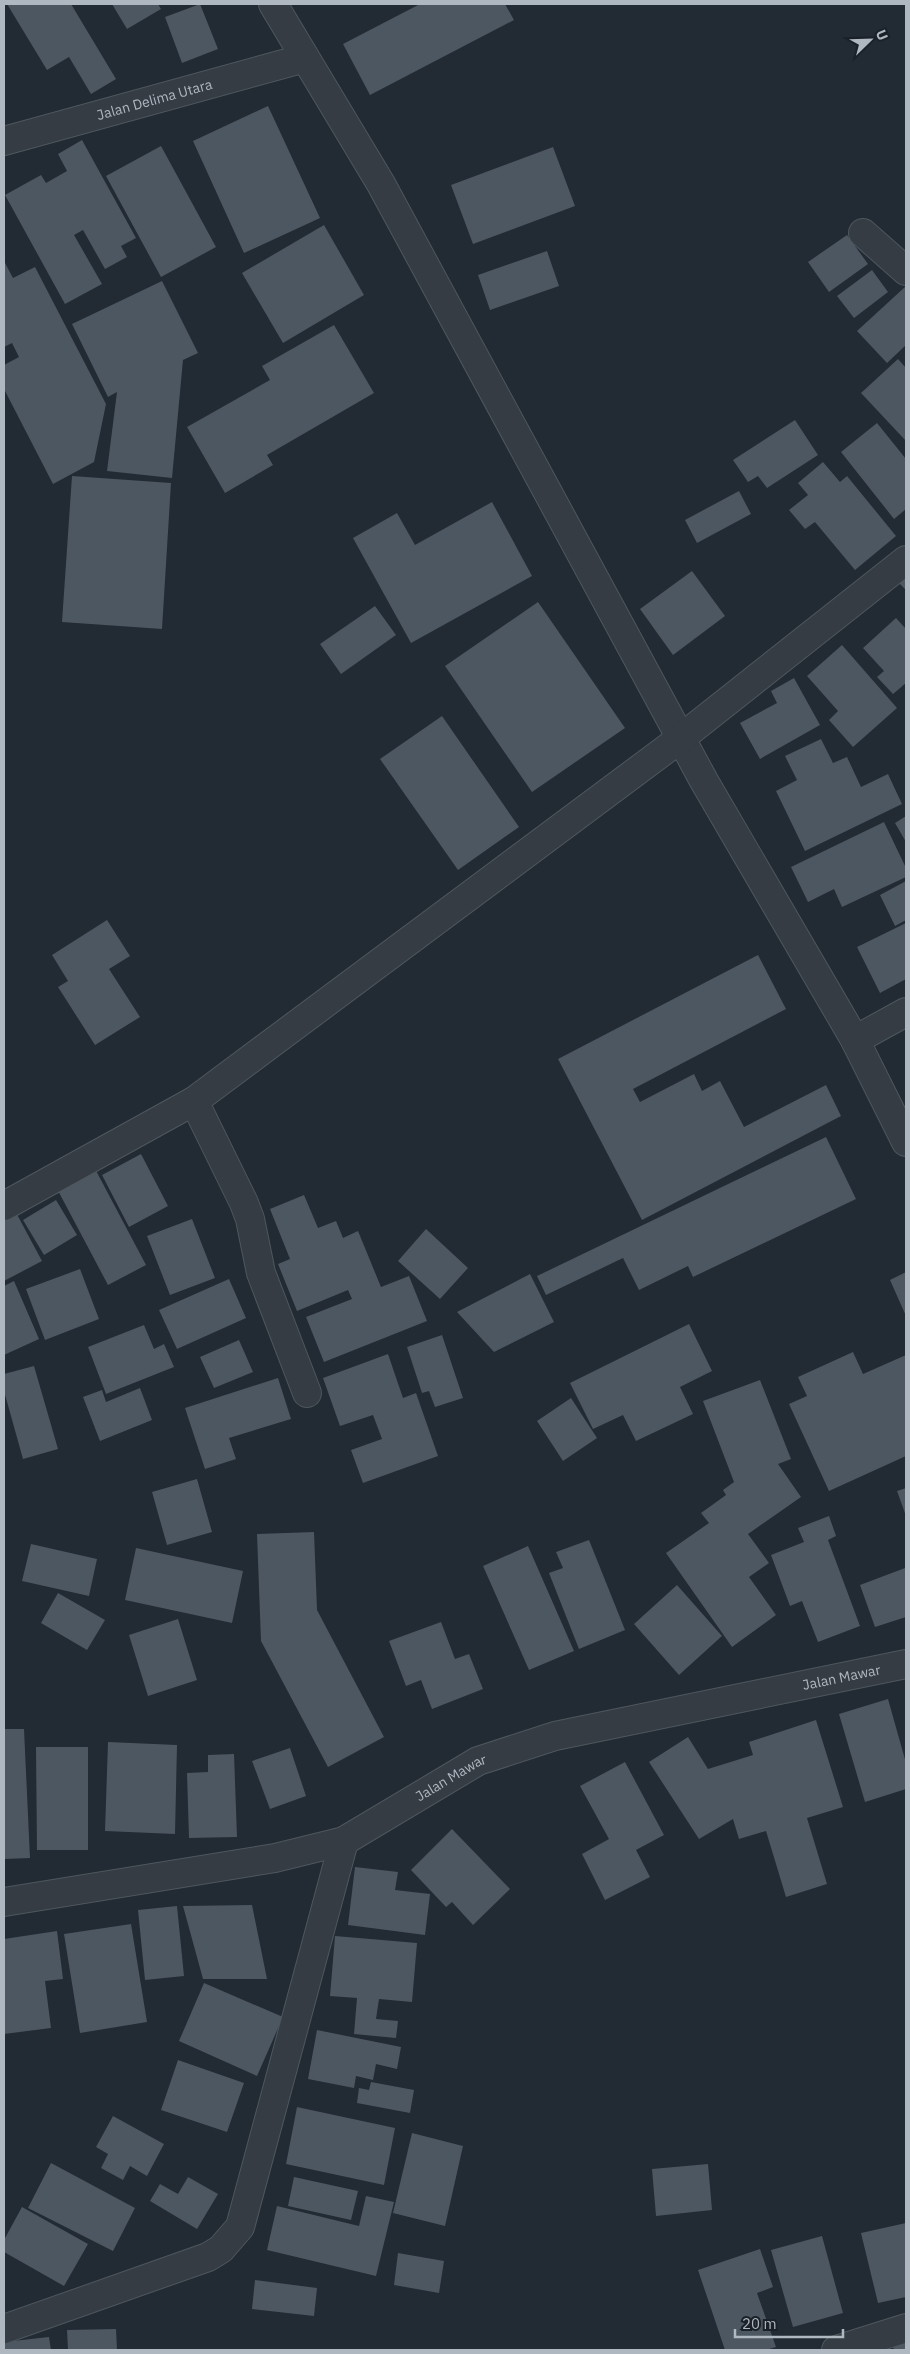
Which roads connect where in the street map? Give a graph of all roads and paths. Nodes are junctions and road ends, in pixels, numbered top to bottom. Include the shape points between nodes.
1 (273, 4) edge
2 (305, 58) junction
3 (4, 142) edge
4 (863, 233) dead end
5 (906, 271) edge
6 (906, 560) edge
7 (681, 738) junction
8 (906, 1012) edge
9 (855, 1040) junction
10 (194, 1101) junction
11 (906, 1142) edge
12 (4, 1206) edge
13 (307, 1393) dead end
14 (906, 1664) edge
15 (344, 1841) junction
16 (4, 1902) edge
17 (906, 2328) edge
18 (4, 2329) edge
19 (836, 2350) edge

1 - 2 street
2 - 3 street, Jalan Delima Utara
2 - 7 street via 381,184
4 - 5 street
6 - 7 street
7 - 9 street
7 - 10 street
8 - 9 street
9 - 11 street
10 - 12 street
10 - 13 street via 247,1211 261,1273
14 - 15 street, Jalan Mawar via 555,1736 478,1761
15 - 16 street, Jalan Mawar via 275,1858
15 - 18 street via 240,2227 221,2249 208,2257
17 - 19 street

